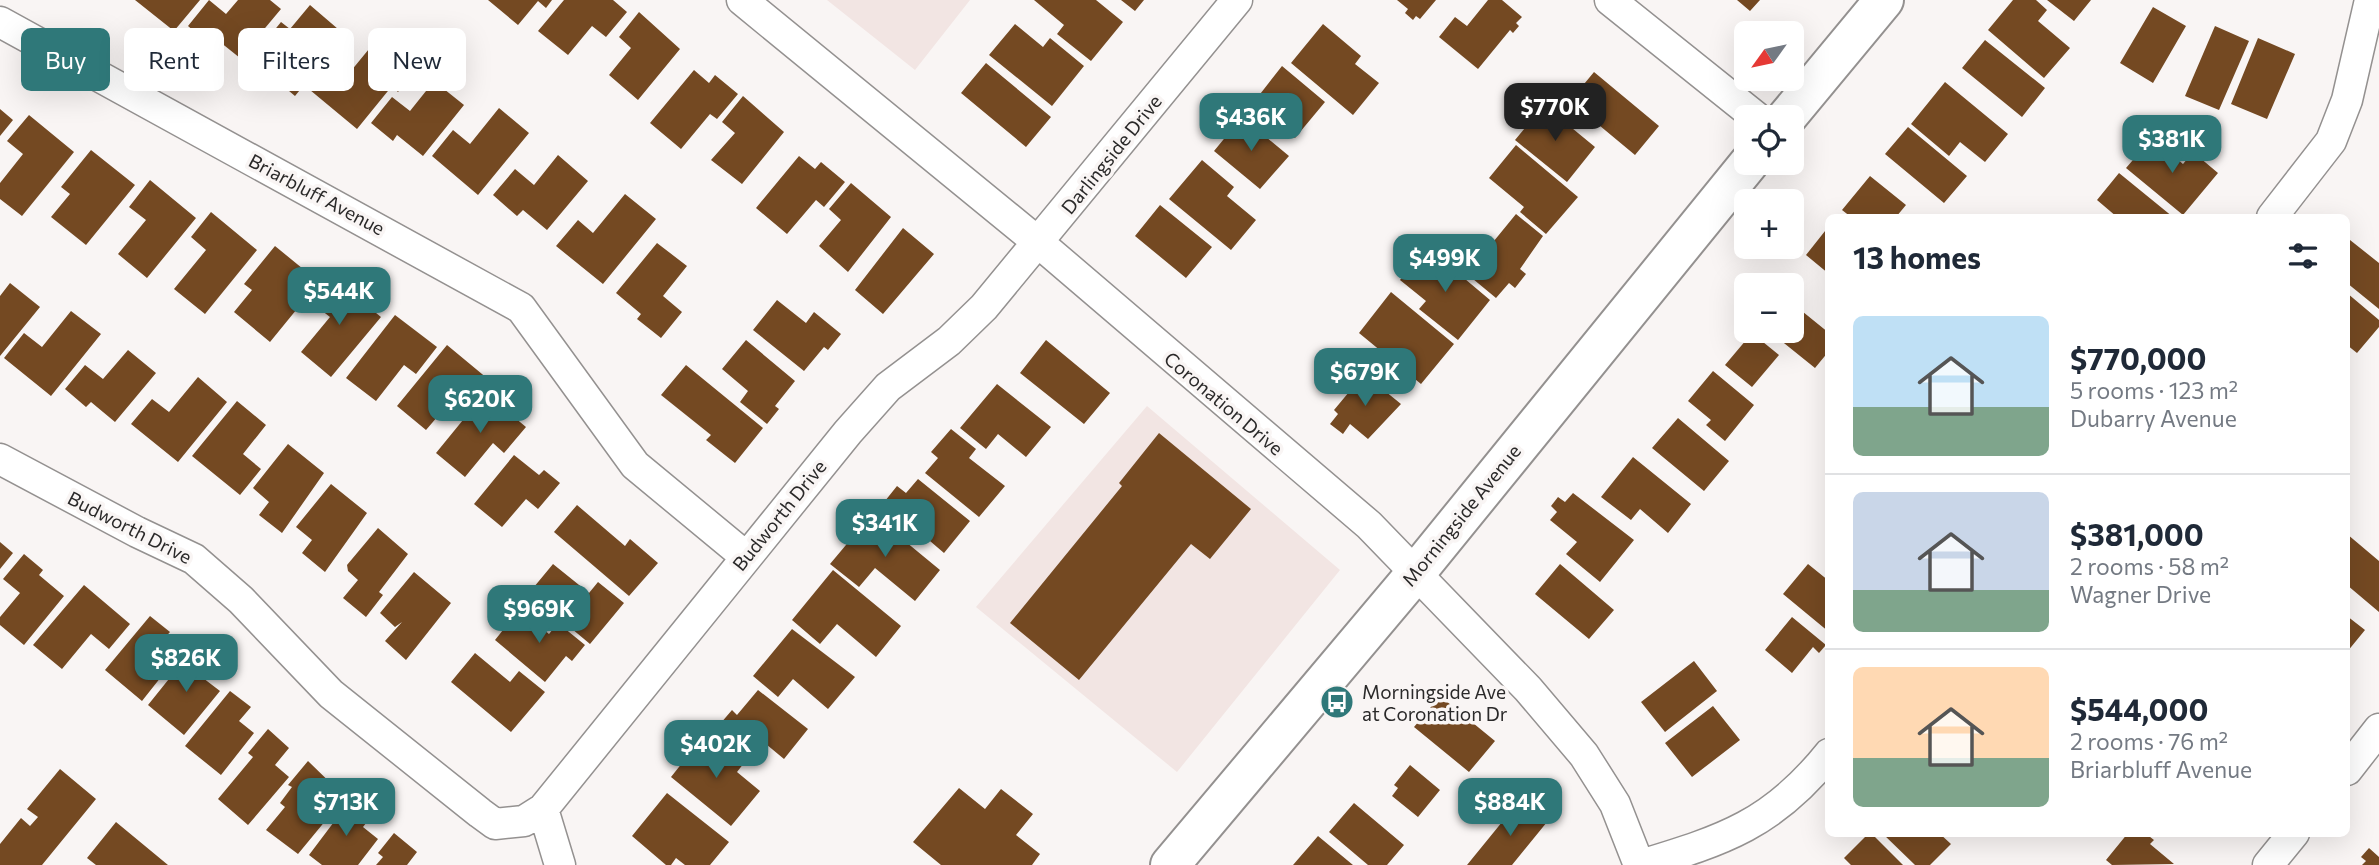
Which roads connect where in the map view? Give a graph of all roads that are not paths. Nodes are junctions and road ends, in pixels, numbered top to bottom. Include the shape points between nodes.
1 (742, 0) edge
2 (1237, 0) edge
3 (1610, 0) edge
4 (1884, 0) edge
5 (2370, 0) edge
6 (0, 22) edge
7 (1741, 105) edge
8 (1797, 105) edge
9 (1739, 175) edge
10 (2274, 214) edge
11 (1039, 243) junction
12 (0, 459) edge
13 (746, 556) junction
14 (1415, 574) junction
15 (1825, 758) edge
16 (543, 809) junction
17 (2291, 837) edge
18 (560, 865) edge
19 (1170, 865) edge
20 (1640, 865) edge
21 (2268, 865) edge

1 - 11 street, Coronation Drive
2 - 11 street, Darlingside Drive
3 - 7 street
4 - 8 main road
5 - 10 street via 2347,100 2331,141
6 - 13 street, Briarbluff Avenue via 522,308 635,465
9 - 14 main road, Morningside Avenue
11 - 13 street, Budworth Drive via 949,341 888,387
11 - 14 street, Coronation Drive via 1369,525
12 - 16 street, Budworth Drive via 194,559 241,600 331,694 495,824 524,821
13 - 16 street, Budworth Drive
14 - 19 main road, Morningside Avenue
14 - 20 street, Coronation Drive via 1528,689 1584,755 1615,804
15 - 20 street via 1789,798 1760,819 1706,845
16 - 18 street
17 - 21 street

